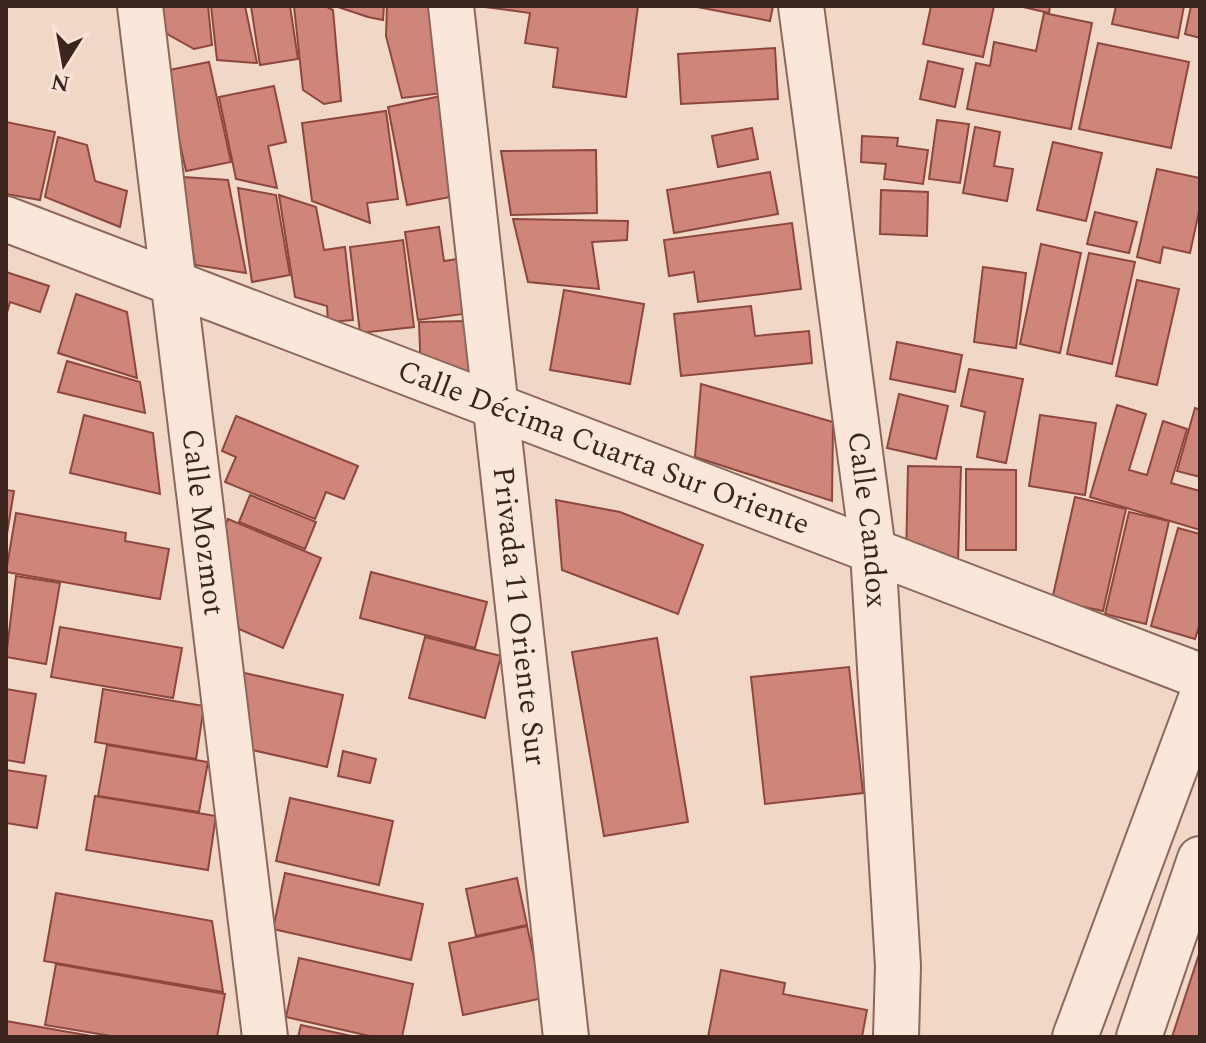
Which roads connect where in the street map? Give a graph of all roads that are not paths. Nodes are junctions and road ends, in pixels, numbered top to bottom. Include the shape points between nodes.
1 (140, 6) edge
2 (451, 6) edge
3 (801, 6) edge
4 (6, 219) edge
5 (176, 284) junction
6 (498, 408) junction
7 (873, 551) junction
8 (1200, 676) edge
9 (1200, 701) edge
10 (1200, 859) edge
11 (265, 1037) edge
12 (566, 1037) edge
13 (896, 1037) edge
14 (1075, 1037) edge
15 (1139, 1037) edge

1 - 5 street, Calle Mozmot
2 - 6 street, Privada 11 Oriente Sur
3 - 7 street, Calle Candox
4 - 5 street, Calle Décima Cuarta Sur Oriente
5 - 6 street, Calle Décima Cuarta Sur Oriente
5 - 11 street, Calle Mozmot
6 - 7 street, Calle Décima Cuarta Sur Oriente
6 - 12 street, Privada 11 Oriente Sur
7 - 8 street, Calle Décima Cuarta Sur Oriente
7 - 13 street, Calle Candox via 898,966
9 - 14 street
10 - 15 street

